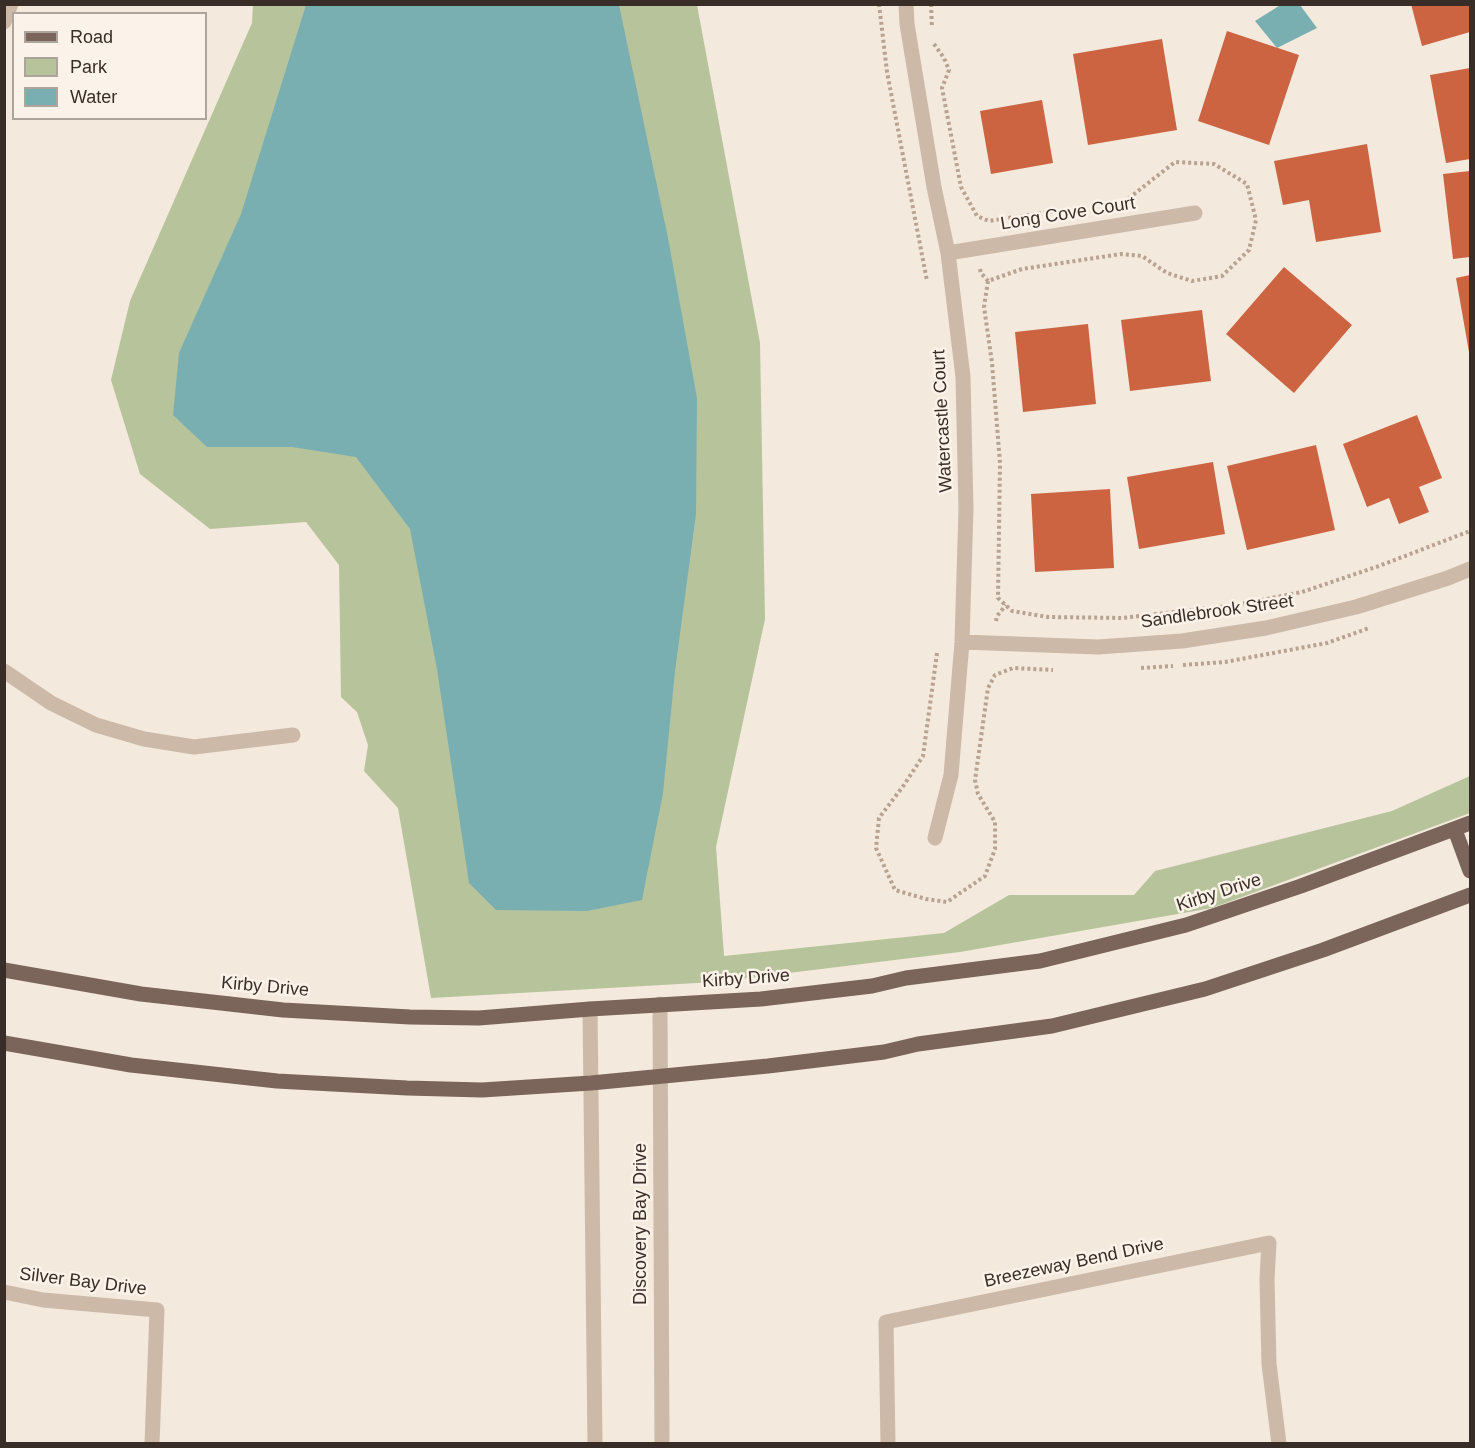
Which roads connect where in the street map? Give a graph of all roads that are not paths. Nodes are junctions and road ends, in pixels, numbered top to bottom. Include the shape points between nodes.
1 (11, 4) edge
2 (906, 4) edge
3 (4, 22) edge
4 (1195, 213) dead end
5 (948, 253) junction
6 (1470, 569) edge
7 (962, 642) junction
8 (4, 671) edge
9 (293, 735) dead end
10 (1470, 823) edge
11 (1455, 830) junction
12 (935, 838) dead end
13 (1470, 871) edge
14 (1470, 895) edge
15 (4, 970) edge
16 (660, 1004) junction
17 (590, 1009) junction
18 (4, 1044) edge
19 (660, 1076) junction
20 (591, 1083) junction
21 (4, 1292) edge
22 (152, 1443) edge
23 (595, 1443) edge
24 (662, 1443) edge
25 (888, 1443) edge
26 (1279, 1443) edge

1 - 3 street
2 - 5 street, Watercastle Court
4 - 5 street, Long Cove Court
5 - 7 street, Watercastle Court via 963,377 966,509
6 - 7 street, Sandlebrook Street via 1356,608 1192,639 1098,647
7 - 12 street, Watercastle Court via 951,775
8 - 9 street via 51,703 96,725 144,739 194,747
10 - 11 main road, Kirby Drive
11 - 13 main road
11 - 16 main road, Kirby Drive via 1186,925 1040,961 772,998
14 - 19 main road via 1205,989 1052,1026 884,1052
15 - 17 main road, Kirby Drive via 141,994 283,1010 479,1018
16 - 17 main road, Kirby Drive
16 - 19 street, Discovery Bay Drive
17 - 20 street
18 - 20 main road via 131,1065 277,1081 482,1090
19 - 20 main road
19 - 24 street, Discovery Bay Drive
20 - 23 street
21 - 22 street, Silver Bay Drive via 43,1300 157,1310
25 - 26 street, Breezeway Bend Drive via 886,1322 1269,1243 1269,1364

